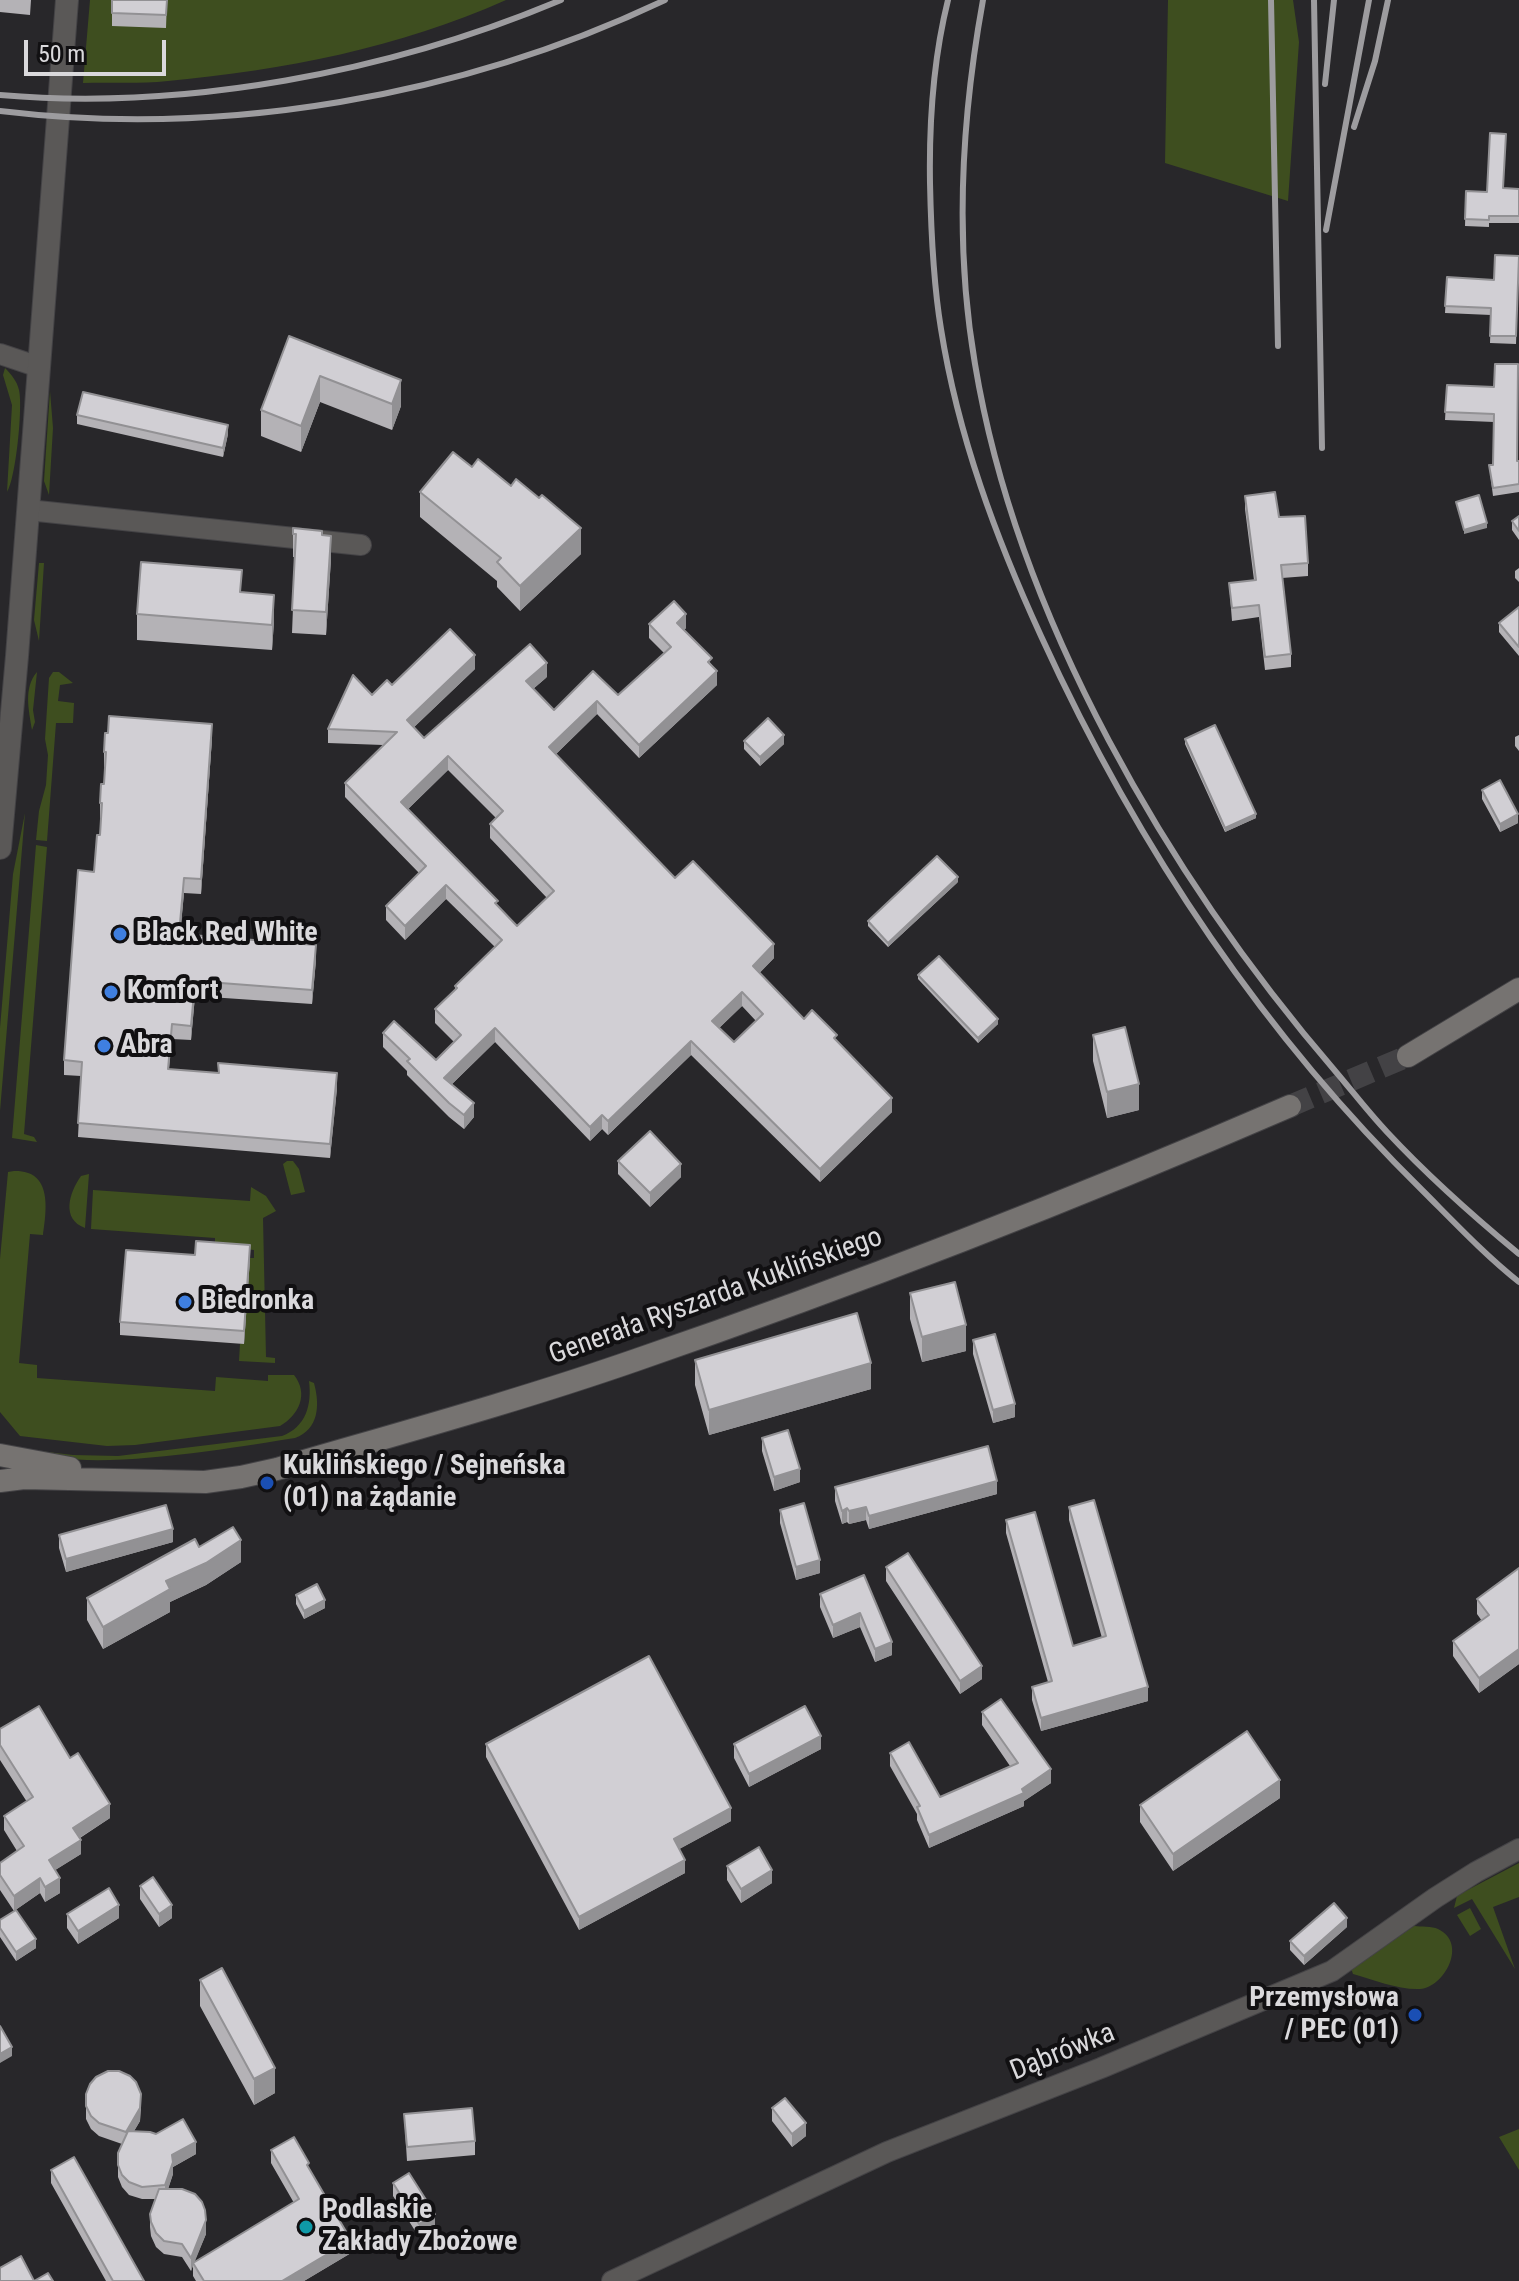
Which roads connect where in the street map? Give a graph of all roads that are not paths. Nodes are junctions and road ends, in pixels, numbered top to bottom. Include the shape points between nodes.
1 (67, 0) edge
2 (0, 354) edge
3 (39, 367) junction
4 (28, 510) junction
5 (361, 545) dead end
6 (0, 848) edge
7 (1519, 989) edge
8 (1408, 1056) tunnel mouth
9 (1290, 1106) tunnel mouth
10 (0, 1455) edge
11 (146, 1480) junction
12 (0, 1481) edge
13 (1519, 1849) edge
14 (612, 2281) edge

1 - 3 street
2 - 3 street
3 - 4 street
4 - 5 street
4 - 6 street
7 - 8 main road
9 - 11 main road, Generała Ryszarda Kuklińskiego via 919,1256 580,1378 277,1469 205,1482
10 - 11 main road, Generała Ryszarda Kuklińskiego
11 - 12 main road, Generała Ryszarda Kuklińskiego
13 - 14 street, Dąbrówka via 1435,1898 1332,1971 887,2152

